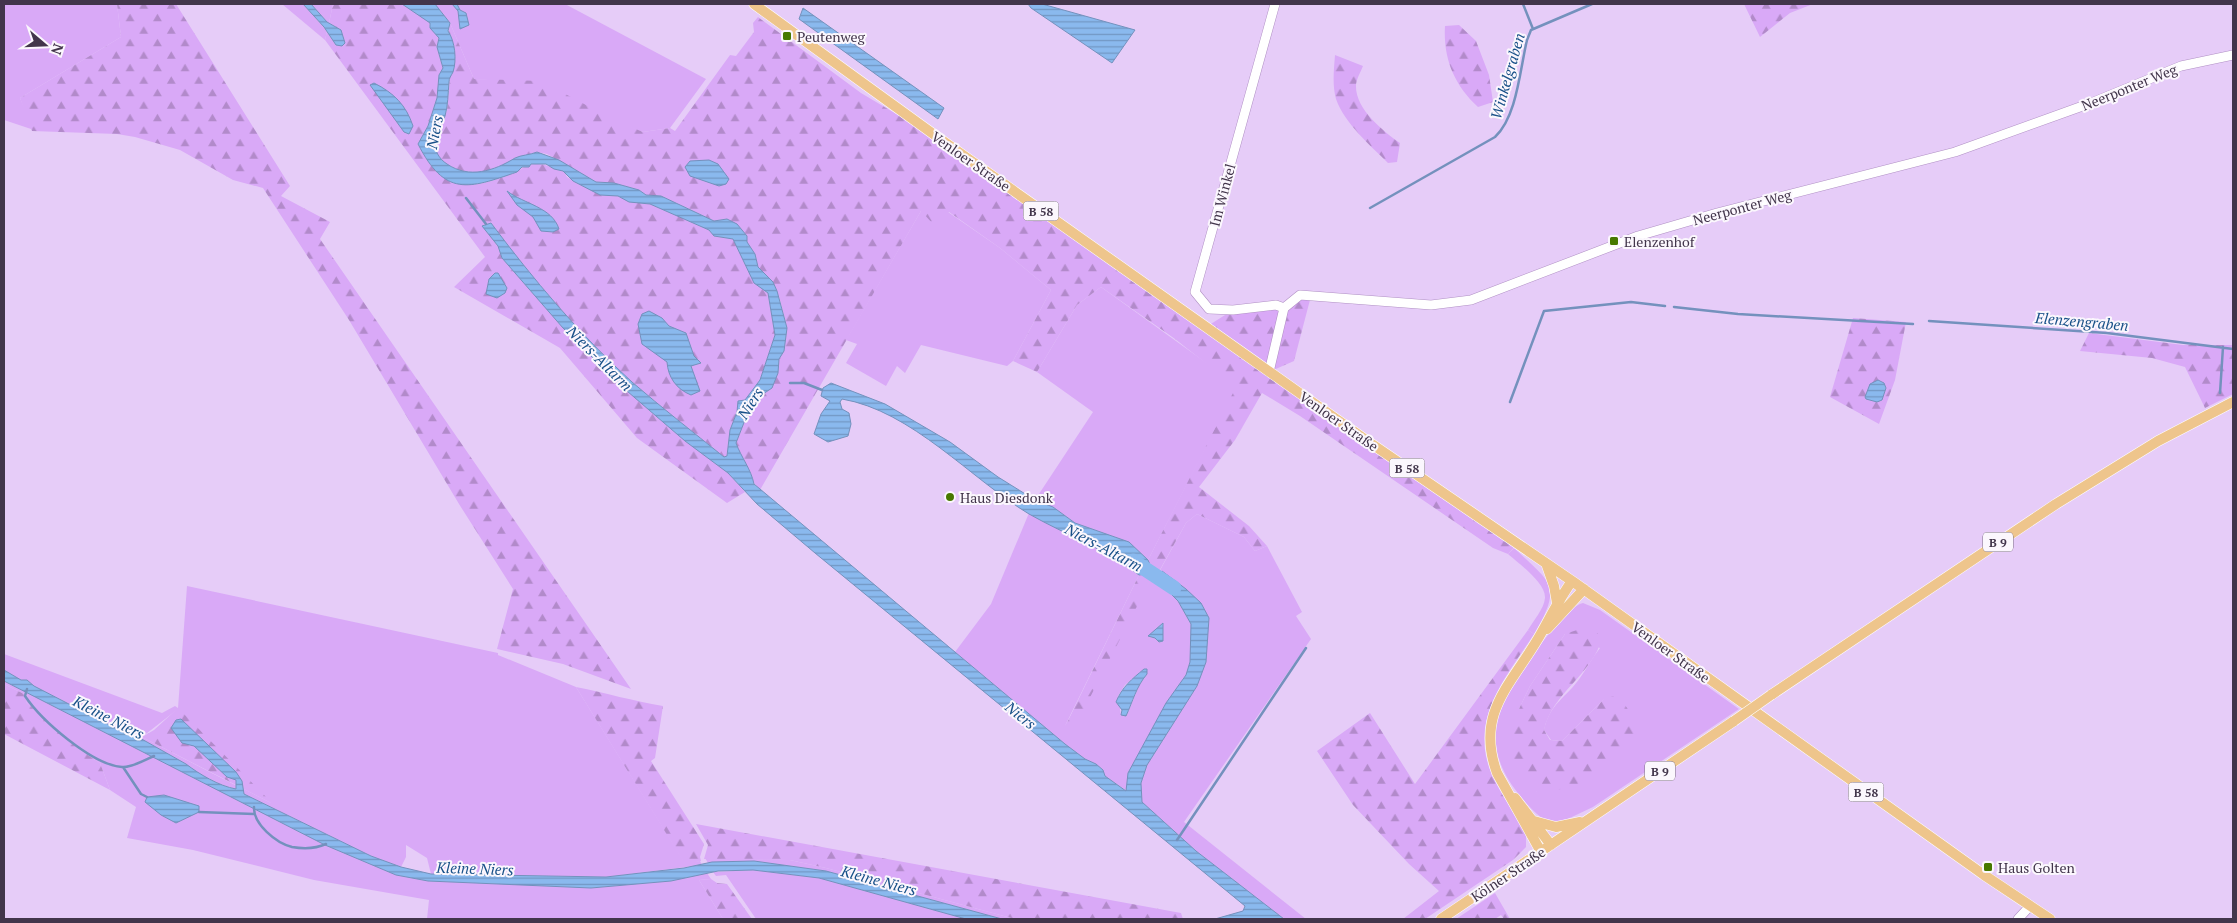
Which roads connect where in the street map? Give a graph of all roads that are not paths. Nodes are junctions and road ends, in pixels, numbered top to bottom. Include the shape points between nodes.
1 (755, 4) edge
2 (1275, 4) edge
3 (2233, 55) edge
4 (1284, 308) junction
5 (1269, 372) junction
6 (2233, 402) edge
7 (1546, 563) junction
8 (1572, 581) junction
9 (1584, 589) junction
10 (1557, 603) junction
11 (1539, 637) junction
12 (1503, 784) junction
13 (1534, 821) junction
14 (1586, 821) junction
15 (1551, 845) junction
16 (1541, 852) junction
17 (2030, 906) junction
18 (1441, 919) edge
19 (2018, 919) edge
20 (2050, 919) edge

1 - 5 main road, Venloer Straße / B 58
2 - 4 street, Im Winkel via 1196,292 1209,309 1276,305
3 - 4 street, Neerponter Weg via 2181,66 2091,103 1955,152 1638,236 1471,300 1431,305 1300,295
4 - 5 street
5 - 7 main road, Venloer Straße / B 58
6 - 14 main road, B 9, bridge via 2158,442 2056,504
7 - 8 main road, Venloer Straße / B 58
7 - 10 main road
8 - 9 main road, Venloer Straße / B 58
8 - 10 main road
9 - 11 main road
9 - 17 main road, Venloer Straße / B 58
10 - 11 main road
11 - 12 main road via 1500,695 1491,720 1493,760
12 - 13 main road
12 - 16 main road
13 - 14 main road via 1556,827
13 - 15 main road
14 - 15 main road, B 9
15 - 16 main road, Kölner Straße / B 9
16 - 18 main road, Kölner Straße / B 9
17 - 19 street
17 - 20 main road, Venloer Straße / B 58

